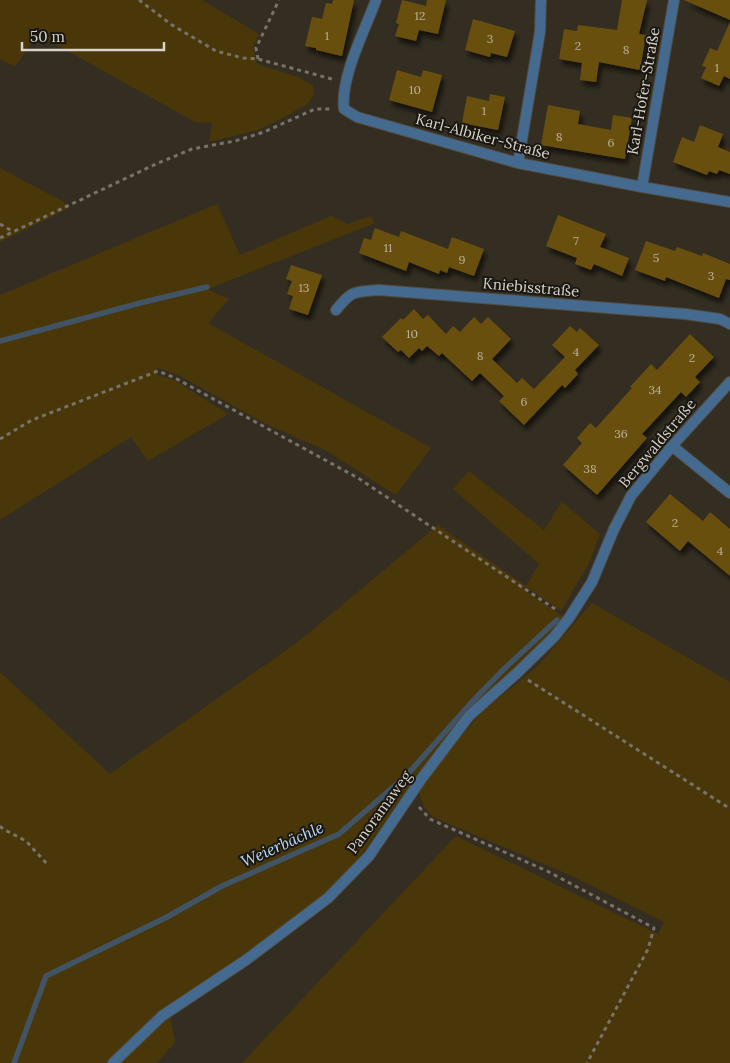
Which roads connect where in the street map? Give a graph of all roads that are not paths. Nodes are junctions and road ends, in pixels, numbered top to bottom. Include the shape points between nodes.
1 (376, 0) edge
2 (541, 0) edge
3 (674, 0) edge
4 (518, 163) junction
5 (642, 187) junction
6 (730, 202) edge
7 (336, 310) dead end
8 (730, 324) edge
9 (730, 382) edge
10 (672, 446) junction
11 (730, 493) edge
12 (614, 529) joint
13 (113, 1063) edge

1 - 4 street, Karl-Albiker-Straße via 345,82 344,109 357,117
2 - 4 street via 540,32
3 - 5 street, Karl-Hofer-Straße
4 - 5 street, Karl-Albiker-Straße
5 - 6 street, Karl-Albiker-Straße
7 - 8 street, Kniebisstraße via 348,295 379,290 685,314 720,319
9 - 10 street, Bergwaldstraße
10 - 11 street
10 - 12 street, Bergwaldstraße via 631,496
12 - 13 street, Panoramaweg via 592,582 569,618 554,637 469,716 369,856 328,898 246,960 162,1016

